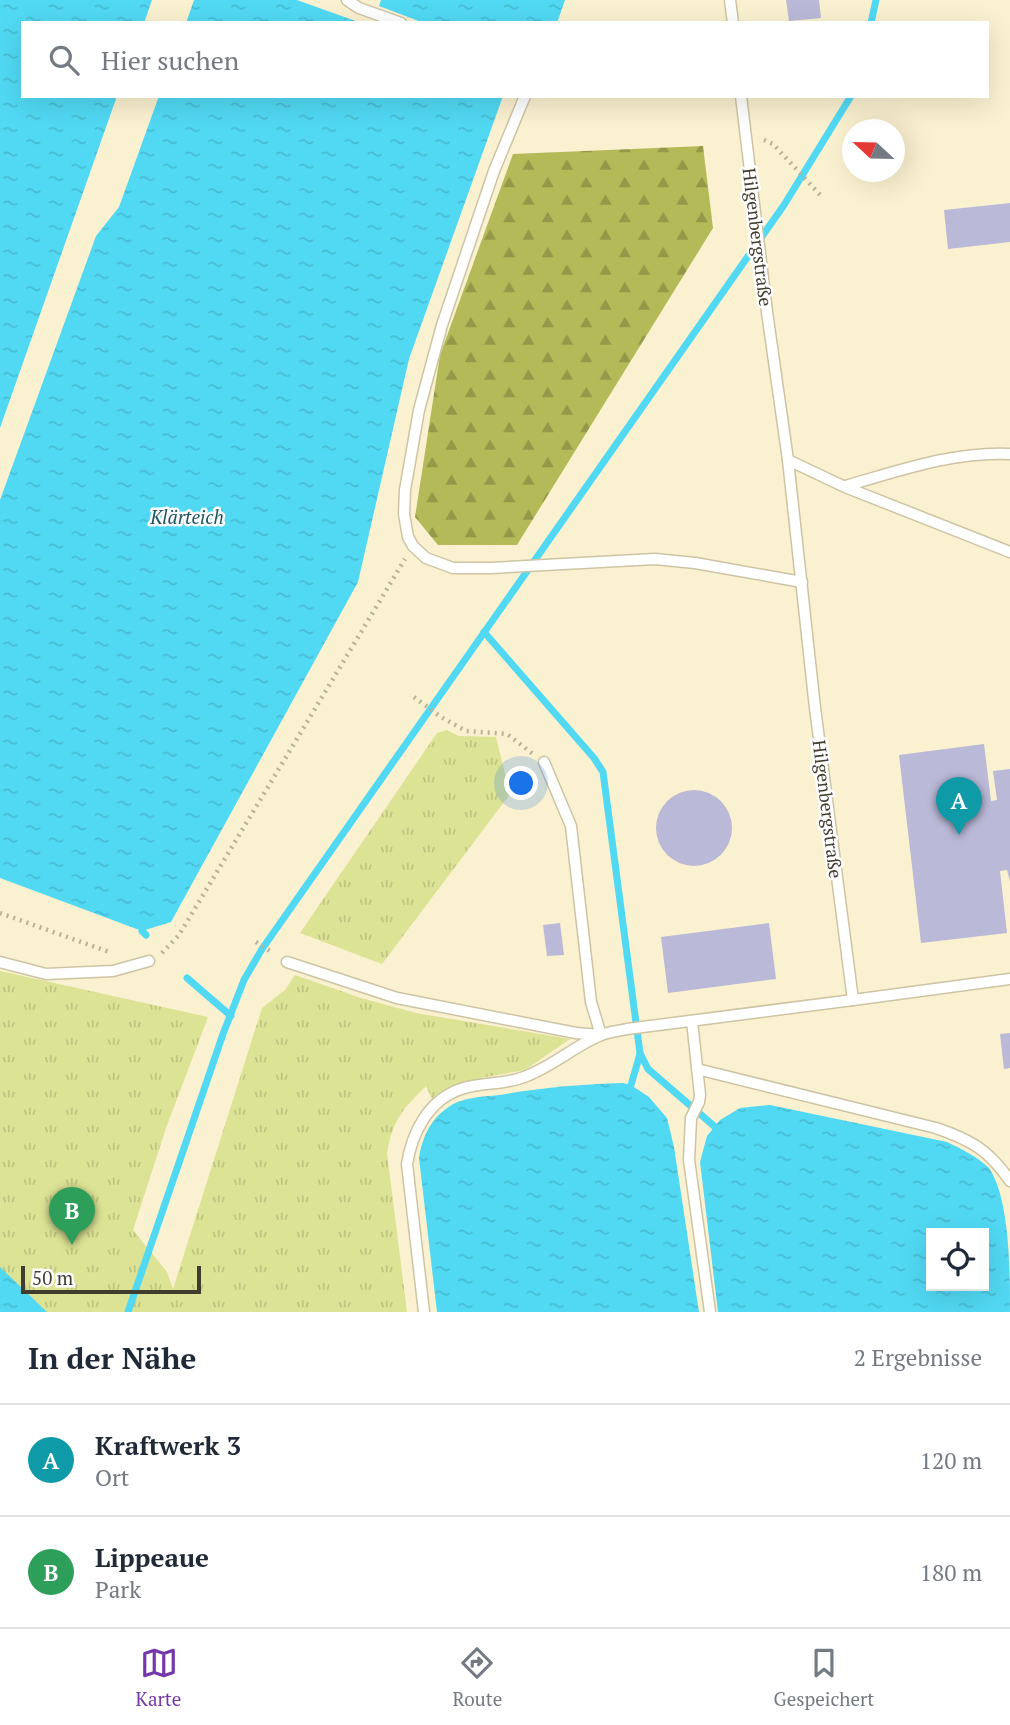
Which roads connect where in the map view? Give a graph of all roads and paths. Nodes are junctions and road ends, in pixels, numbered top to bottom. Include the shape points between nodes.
1 (347, 0) edge
2 (730, 0) edge
3 (395, 21) edge
4 (733, 21) edge
5 (524, 98) edge
6 (741, 98) edge
7 (773, 144) dead end
8 (823, 198) dead end
9 (1010, 454) edge
10 (788, 460) junction
11 (845, 487) junction
12 (413, 546) junction
13 (1010, 552) edge
14 (802, 582) junction
15 (414, 697) dead end
16 (544, 762) joint
17 (0, 913) edge
18 (256, 942) dead end
19 (117, 954) dead end
20 (275, 954) dead end
21 (149, 961) joint
22 (0, 962) edge
23 (287, 962) dead end
24 (1010, 979) edge
25 (853, 1000) junction
26 (692, 1021) junction
27 (601, 1035) junction
28 (697, 1069) junction
29 (1010, 1181) edge
30 (424, 1312) edge
31 (710, 1312) edge

1 - 3 lane
2 - 4 lane
5 - 12 lane via 450,300 419,410 405,490 404,514
6 - 10 lane, Hilgenbergstraße
7 - 8 path
9 - 11 lane via 933,461
10 - 11 lane
10 - 14 lane, Hilgenbergstraße
11 - 13 lane
12 - 14 lane via 426,558 446,566 491,568 655,559
12 - 21 path via 179,935
14 - 25 lane, Hilgenbergstraße
15 - 16 path via 466,731 507,734
16 - 27 lane via 571,826 592,1002
17 - 19 path
18 - 20 path
21 - 22 lane via 113,971 46,974
23 - 27 lane via 397,998
24 - 25 lane
25 - 26 lane
26 - 27 lane
26 - 28 lane
27 - 30 lane via 525,1077 460,1089 439,1100 422,1119 407,1164
28 - 29 lane via 959,1136 979,1146
28 - 31 lane via 699,1102 691,1118 689,1160

